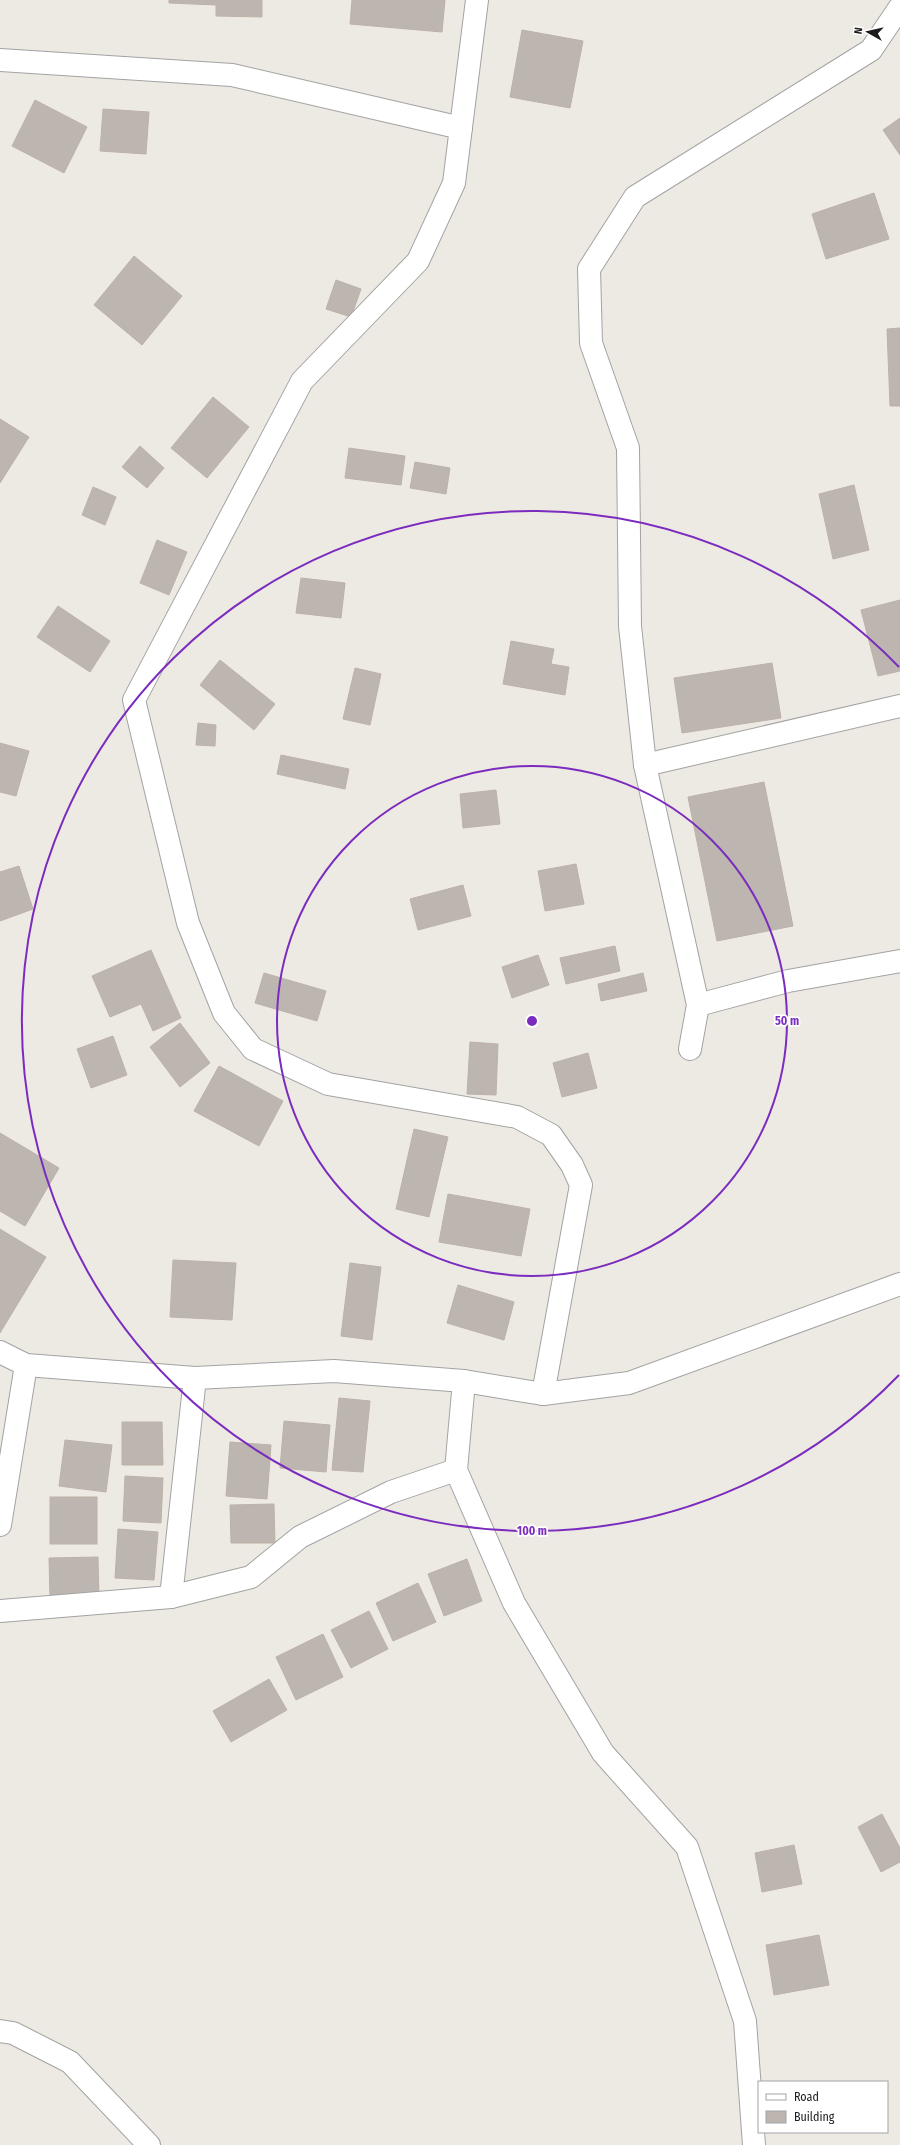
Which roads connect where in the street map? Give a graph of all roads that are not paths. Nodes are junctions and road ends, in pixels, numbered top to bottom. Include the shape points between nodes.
1 (477, 0) edge
2 (900, 7) edge
3 (0, 60) edge
4 (461, 128) junction
5 (900, 706) edge
6 (646, 765) junction
7 (900, 961) edge
8 (698, 1005) junction
9 (690, 1049) dead end
10 (900, 1284) edge
11 (0, 1352) edge
12 (26, 1365) junction
13 (195, 1378) junction
14 (464, 1381) junction
15 (543, 1394) junction
16 (456, 1470) junction
17 (0, 1525) edge
18 (171, 1597) junction
19 (0, 1610) edge
20 (0, 2031) edge
21 (149, 2145) edge
22 (754, 2145) edge

1 - 4 street
2 - 6 street via 871,50 635,197 589,269 591,344 628,448 630,626
3 - 4 street via 232,75
4 - 15 street via 454,183 418,261 302,382 134,700 188,923 224,1013 253,1049 328,1084 517,1117 551,1135 572,1165 581,1185
5 - 6 street
6 - 8 street
7 - 8 street via 788,981
8 - 9 street
10 - 15 street via 629,1383
11 - 12 street
12 - 13 street
12 - 17 street
13 - 14 street via 334,1371
13 - 18 street
14 - 15 street
14 - 16 street
16 - 18 street via 391,1492 300,1537 251,1577
16 - 22 street via 514,1603 603,1753 686,1847 745,2021
18 - 19 street
20 - 21 street via 13,2033 70,2062

